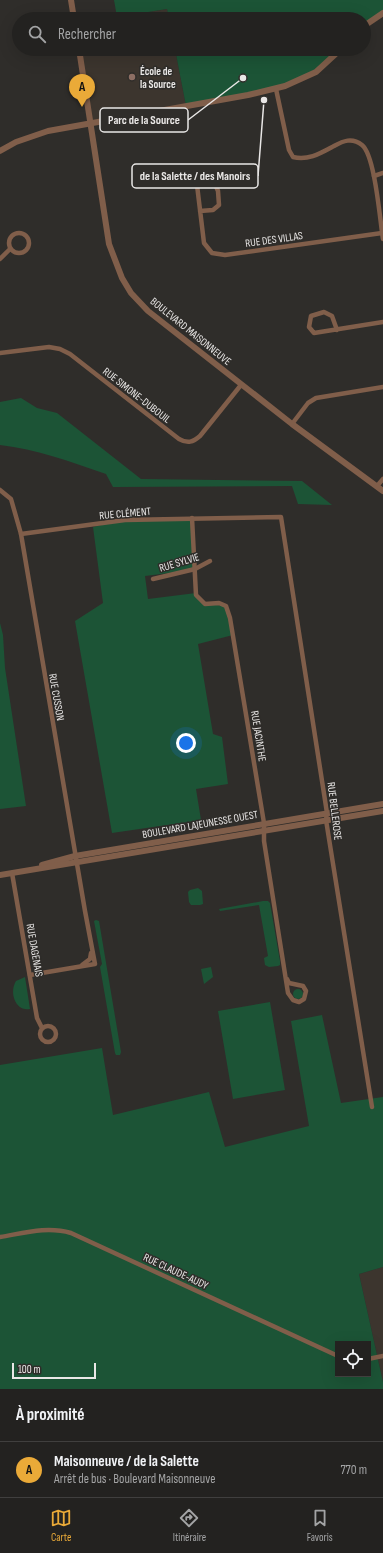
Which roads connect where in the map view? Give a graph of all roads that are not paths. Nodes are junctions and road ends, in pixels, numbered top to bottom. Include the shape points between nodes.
1 (71, 0) edge
2 (73, 12) edge
3 (383, 14) edge
4 (371, 22) edge
5 (80, 56) edge
6 (333, 56) edge
7 (276, 89) junction
8 (91, 122) junction
9 (0, 151) edge
10 (383, 174) edge
11 (374, 176) junction
12 (200, 211) junction
13 (382, 233) junction
14 (383, 239) edge
15 (10, 249) junction
16 (0, 259) edge
17 (383, 322) edge
18 (337, 330) junction
19 (0, 353) edge
20 (241, 385) junction
21 (383, 387) edge
22 (292, 424) junction
23 (383, 479) edge
24 (377, 486) junction
25 (0, 490) edge
26 (383, 491) edge
27 (281, 517) joint
28 (192, 518) junction
29 (21, 534) junction
30 (210, 561) dead end
31 (194, 569) junction
32 (153, 579) dead end
33 (383, 804) edge
34 (383, 811) edge
35 (326, 813) junction
36 (326, 820) junction
37 (264, 823) junction
38 (263, 831) junction
39 (76, 859) junction
40 (12, 873) junction
41 (0, 875) edge
42 (30, 975) junction
43 (287, 979) junction
44 (42, 1028) dead end
45 (372, 1107) dead end
46 (0, 1237) edge
47 (335, 1355) edge
48 (383, 1356) edge
49 (371, 1358) edge

1 - 2 street
3 - 4 street
5 - 8 street, BOULEVARD MAISONNEUVE
6 - 7 street via 316,72
7 - 8 street
7 - 11 street via 289,150 293,157 316,155 346,140 355,141 368,152
8 - 9 street via 38,133
8 - 20 street, BOULEVARD MAISONNEUVE via 109,244 122,278 148,311
10 - 11 street
11 - 13 street
12 - 12 street, RUE DES VILLAS via 197,185 204,181 214,182 219,205 213,210
12 - 13 street, RUE DES VILLAS via 204,243 212,253 225,255
13 - 14 street
15 - 15 street via 16,253 25,250 29,245 26,236 17,233 12,235 9,240
15 - 16 street
17 - 18 street
18 - 18 street via 314,333 309,327 310,316 324,312 332,316
19 - 20 street, RUE SIMONE-DUBOUIL via 60,348 186,442 200,436
20 - 22 street, BOULEVARD MAISONNEUVE
21 - 22 street via 313,400
22 - 24 street, BOULEVARD MAISONNEUVE
23 - 24 street
24 - 26 street, BOULEVARD MAISONNEUVE
25 - 29 street via 11,499
27 - 28 street, RUE CLÉMENT
27 - 35 street, RUE BELLEROSE
28 - 29 street, RUE CLÉMENT via 125,520
28 - 31 street, RUE JACINTHE
29 - 39 street, RUE CUSSON
30 - 31 street, RUE SYLVIE
31 - 32 street, RUE SYLVIE
31 - 37 street, RUE JACINTHE via 196,595 205,604 219,603 226,606 230,618
33 - 35 street, BOULEVARD LAJEUNESSE OUEST
34 - 36 street, BOULEVARD LAJEUNESSE OUEST
35 - 36 street, RUE BELLEROSE
35 - 37 street, BOULEVARD LAJEUNESSE OUEST
36 - 38 street, BOULEVARD LAJEUNESSE OUEST
36 - 45 street, RUE BELLEROSE
37 - 38 street, RUE JACINTHE
37 - 39 street, BOULEVARD LAJEUNESSE OUEST
38 - 39 street, BOULEVARD LAJEUNESSE OUEST
38 - 43 street, RUE JACINTHE
39 - 40 street, BOULEVARD LAJEUNESSE OUEST
39 - 42 street, RUE CUSSON via 95,964
40 - 41 street, BOULEVARD LAJEUNESSE OUEST
40 - 42 street, RUE DAGENAIS
42 - 44 street, RUE DAGENAIS via 37,1018
43 - 43 street, RUE JACINTHE via 291,998 299,1002 304,999 306,994 303,986 290,983
46 - 47 street, RUE CLAUDE-AUDY via 44,1229 71,1233
48 - 49 street

